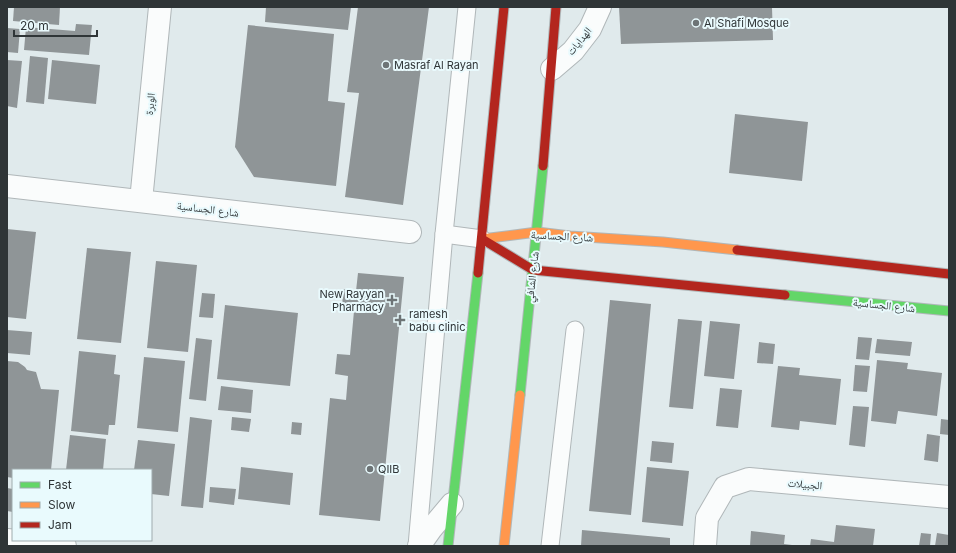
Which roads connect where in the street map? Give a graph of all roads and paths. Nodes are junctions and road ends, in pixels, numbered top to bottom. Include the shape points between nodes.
1 (160, 7) edge
2 (467, 7) edge
3 (504, 7) edge
4 (556, 7) edge
5 (600, 7) edge
6 (552, 69) junction
7 (7, 186) edge
8 (141, 201) junction
9 (410, 232) dead end
10 (537, 232) junction
11 (444, 234) junction
12 (482, 239) junction
13 (533, 270) junction
14 (949, 274) edge
15 (949, 311) edge
16 (575, 330) dead end
17 (949, 497) edge
18 (452, 504) junction
19 (17, 541) edge
20 (65, 546) edge
21 (418, 546) edge
22 (448, 546) edge
23 (504, 546) edge
24 (550, 546) edge
25 (705, 546) edge

1 - 8 street, الوبرة
2 - 11 lane
3 - 12 main road
4 - 6 main road, شارع الشافي
5 - 6 street, الهدايات via 590,29 573,51
6 - 10 main road, شارع الشافي
7 - 8 street, شارع الجساسية
8 - 9 street, شارع الجساسية
10 - 12 main road, شارع الجساسية
10 - 13 main road, شارع الشافي
10 - 14 main road, شارع الجساسية via 662,242
11 - 12 lane
11 - 21 lane
12 - 13 main road, شارع الجساسية
12 - 18 main road
13 - 15 main road, شارع الجساسية
13 - 23 main road, شارع الشافي
16 - 24 lane
17 - 25 street, الجبيلات via 749,479 725,487 707,518
18 - 21 street
18 - 22 main road
19 - 20 street

